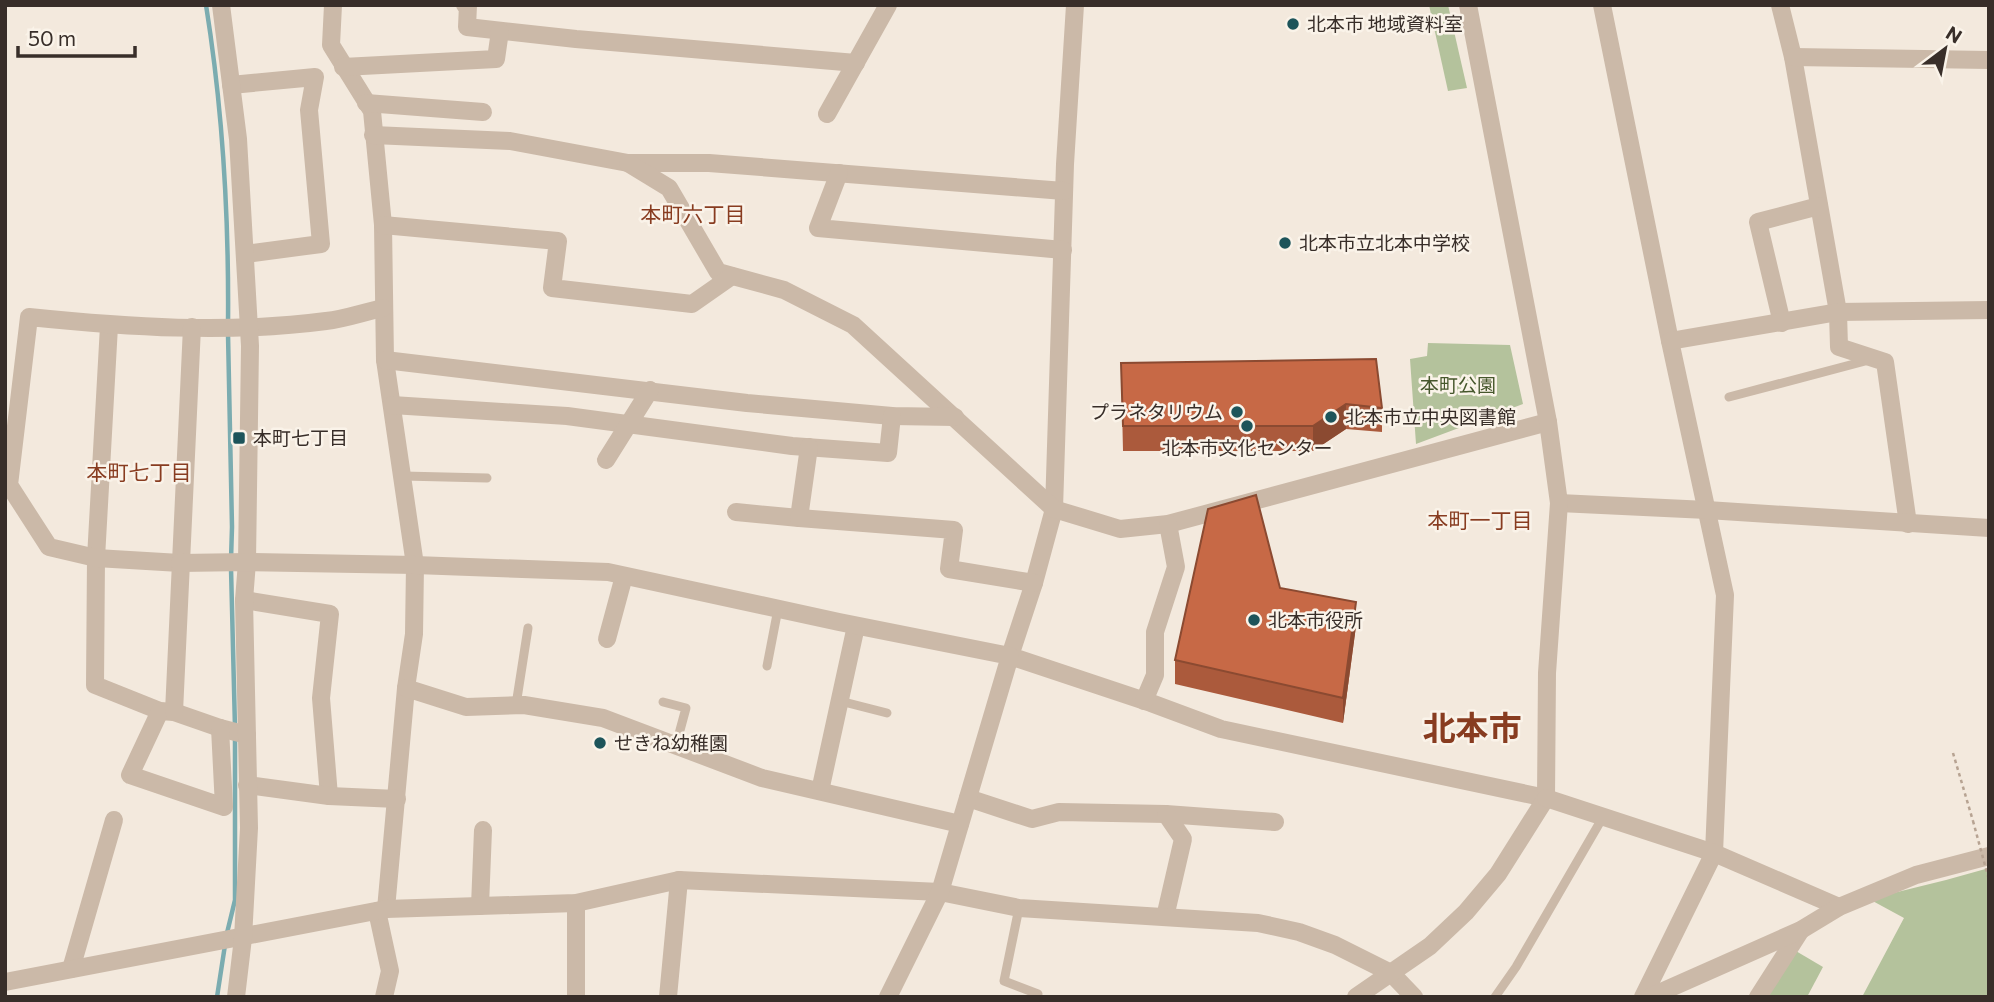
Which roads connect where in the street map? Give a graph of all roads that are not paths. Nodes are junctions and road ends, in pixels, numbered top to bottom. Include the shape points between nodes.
1 (221, 5) edge
2 (333, 5) edge
3 (465, 5) edge
4 (888, 5) edge
5 (1075, 5) edge
6 (1468, 5) edge
7 (1602, 5) edge
8 (1780, 5) edge
9 (500, 31) junction
10 (1793, 57) junction
11 (1989, 60) edge
12 (856, 63) junction
13 (343, 67) junction
14 (231, 85) junction
15 (366, 103) junction
16 (483, 112) dead end
17 (827, 114) dead end
18 (373, 135) junction
19 (628, 163) junction
20 (839, 173) junction
21 (1064, 191) junction
22 (1819, 206) junction
23 (383, 225) junction
24 (1063, 250) junction
25 (245, 254) junction
26 (732, 276) junction
27 (383, 308) junction
28 (1989, 310) edge
29 (1838, 312) junction
30 (1782, 323) junction
31 (109, 326) junction
32 (192, 327) junction
33 (247, 328) junction
34 (1670, 341) junction
35 (1874, 359) junction
36 (385, 360) junction
37 (650, 390) junction
38 (1728, 397) dead end
39 (393, 405) junction
40 (892, 416) junction
41 (955, 417) junction
42 (1548, 422) junction
43 (628, 426) junction
44 (809, 447) junction
45 (606, 460) dead end
46 (403, 476) junction
47 (487, 478) dead end
48 (7, 484) edge
49 (1559, 503) junction
50 (1054, 509) junction
51 (1707, 510) junction
52 (736, 512) dead end
53 (799, 518) junction
54 (1168, 524) junction
55 (1908, 524) junction
56 (1989, 528) edge
57 (96, 558) junction
58 (247, 562) junction
59 (180, 563) junction
60 (415, 565) junction
61 (624, 576) junction
62 (1034, 583) junction
63 (244, 600) junction
64 (778, 609) junction
65 (856, 625) junction
66 (528, 628) dead end
67 (607, 639) dead end
68 (1010, 656) junction
69 (767, 666) dead end
70 (406, 688) junction
71 (840, 701) junction
72 (1144, 701) junction
73 (663, 702) dead end
74 (516, 705) junction
75 (167, 711) junction
76 (887, 713) dead end
77 (220, 728) junction
78 (247, 735) junction
79 (676, 745) junction
80 (247, 785) junction
81 (820, 791) junction
82 (329, 796) junction
83 (1546, 798) junction
84 (397, 799) junction
85 (968, 799) junction
86 (1166, 814) junction
87 (1603, 817) junction
88 (114, 820) dead end
89 (1275, 822) dead end
90 (960, 824) junction
91 (483, 830) dead end
92 (1714, 853) junction
93 (1989, 856) edge
94 (680, 880) junction
95 (940, 892) junction
96 (576, 903) junction
97 (480, 906) junction
98 (1839, 907) junction
99 (1019, 908) junction
100 (381, 910) junction
101 (1165, 917) junction
102 (1801, 930) junction
103 (243, 937) junction
104 (71, 969) junction
105 (1391, 973) junction
106 (5, 982) edge
107 (1038, 994) dead end
108 (891, 996) edge
109 (236, 997) edge
110 (384, 997) edge
111 (576, 997) edge
112 (668, 997) edge
113 (1356, 997) edge
114 (1414, 997) edge
115 (1495, 997) edge
116 (1643, 997) edge
117 (1650, 997) edge
118 (1758, 997) edge

1 - 14 street
2 - 13 street via 331,45
3 - 9 street via 467,27
4 - 12 street
5 - 21 street
6 - 42 street
7 - 34 street
8 - 10 street
9 - 12 street
9 - 13 street via 496,59
10 - 11 street
10 - 22 street
12 - 17 street
13 - 15 street
14 - 25 street
14 - 25 street via 315,77 309,110 321,244
15 - 16 street
15 - 18 street via 372,111
18 - 19 street via 510,141
18 - 23 street
19 - 20 street via 709,163
19 - 26 street via 669,188 718,272
20 - 21 street
20 - 24 street via 818,228
21 - 24 street
22 - 29 street
22 - 30 street via 1758,222
23 - 26 street via 558,241 552,288 692,303
23 - 27 street
24 - 50 street
25 - 33 street
26 - 41 street via 785,290 853,325
27 - 33 street via 328,321
27 - 36 street
28 - 29 street
29 - 30 street
29 - 35 street via 1839,347
30 - 34 street
31 - 32 street
31 - 48 street via 29,317
31 - 57 street
32 - 33 street
32 - 59 street
33 - 58 street
34 - 51 street
35 - 38 lane
35 - 55 street via 1885,362
36 - 37 street
36 - 39 street
37 - 40 street
37 - 43 street
39 - 43 street via 567,416
39 - 46 street
40 - 41 street
40 - 44 street via 888,453
41 - 50 street
42 - 49 street
42 - 54 street
43 - 44 street
43 - 45 street
44 - 53 street
46 - 47 lane
46 - 60 street
48 - 57 street via 49,547
49 - 51 street
49 - 83 street via 1547,673
50 - 54 street via 1120,529
50 - 62 street
51 - 55 street
51 - 92 street via 1725,595
52 - 53 street
53 - 62 street via 954,530 949,569
54 - 72 street via 1176,567 1155,632 1155,675
55 - 56 street
57 - 59 street
57 - 75 street via 94,685
58 - 59 street
58 - 60 street
58 - 63 street
59 - 75 street
60 - 61 street
60 - 70 street via 414,634
61 - 64 street
61 - 67 street
62 - 68 street
63 - 78 street
63 - 82 street via 330,614 321,698
64 - 65 street
64 - 69 lane
65 - 68 street
65 - 71 street
66 - 74 lane
68 - 72 street
68 - 85 street
70 - 74 street via 466,708
70 - 84 street
71 - 76 lane
71 - 81 street
72 - 83 street via 1221,729
73 - 79 lane via 686,708
74 - 79 street via 603,718
75 - 77 street
75 - 77 street via 130,775 224,807
77 - 78 street
78 - 80 street
79 - 81 street via 762,778
80 - 82 street
80 - 103 street
81 - 90 street
82 - 84 street
83 - 87 street
83 - 105 street via 1498,874 1466,912 1430,946
84 - 100 street
85 - 86 street via 1032,819 1059,812
85 - 90 street
86 - 89 street
86 - 101 street via 1184,839
87 - 92 street
87 - 115 lane
88 - 104 street
90 - 95 street
91 - 97 street
92 - 98 street
92 - 116 street
93 - 98 street via 1916,875
94 - 95 street
94 - 96 street
94 - 112 street
95 - 99 street
95 - 108 street
96 - 97 street
96 - 111 street
97 - 100 street
98 - 102 street
99 - 101 street
99 - 107 lane via 1003,981
100 - 103 street
100 - 110 street via 390,971
101 - 105 street via 1258,923 1299,932
102 - 117 street
102 - 118 street
103 - 104 street
103 - 109 street
104 - 106 street
105 - 113 street
105 - 114 street

